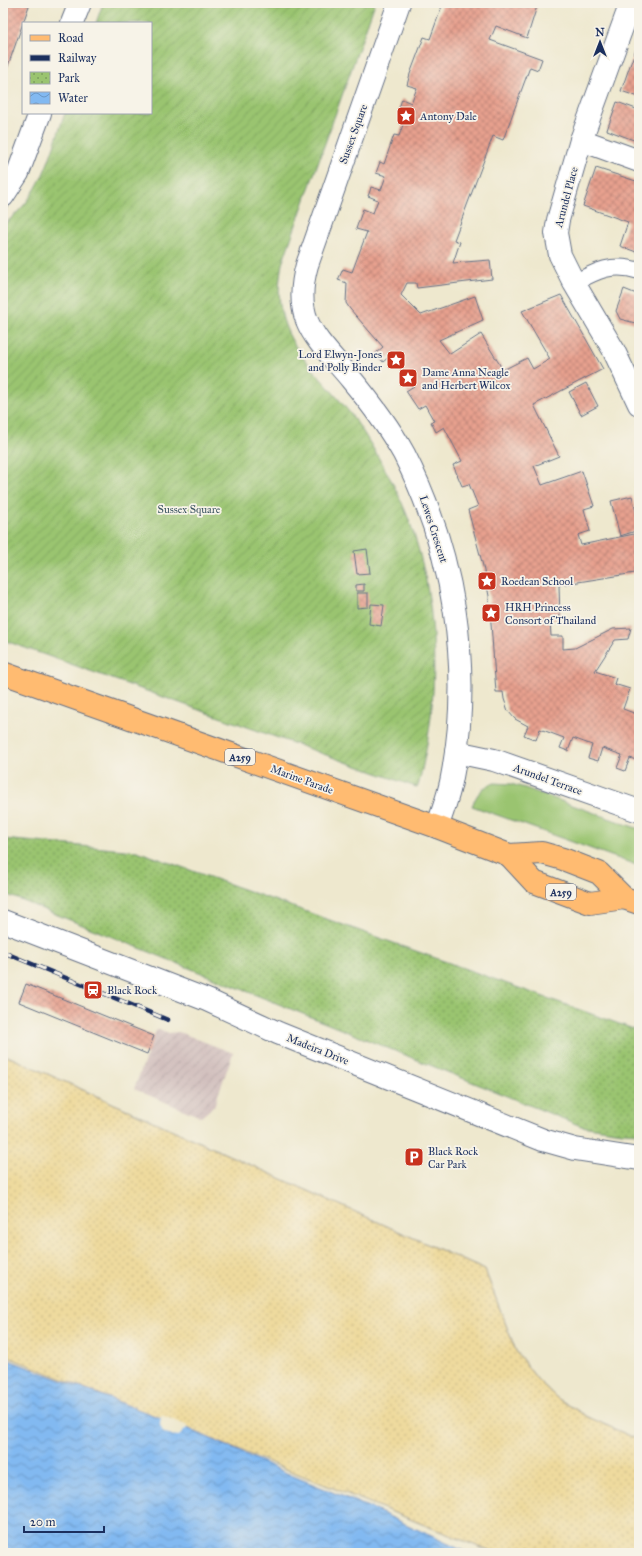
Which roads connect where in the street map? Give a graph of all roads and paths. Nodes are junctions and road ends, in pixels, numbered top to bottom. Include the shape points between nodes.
1 (80, 3) edge
2 (399, 3) edge
3 (631, 3) edge
4 (72, 22) edge
5 (40, 114) edge
6 (581, 140) junction
7 (639, 161) edge
8 (3, 196) edge
9 (306, 265) joint
10 (639, 271) edge
11 (574, 283) junction
12 (639, 404) edge
13 (3, 673) edge
14 (456, 752) junction
15 (639, 811) edge
16 (437, 826) junction
17 (509, 854) junction
18 (631, 901) edge
19 (3, 921) edge
20 (639, 1159) edge

1 - 4 street
2 - 9 street, Sussex Square
3 - 6 street, Arundel Place
5 - 8 street via 18,173
6 - 7 street
6 - 11 street, Arundel Place via 556,233 560,255
9 - 14 street, Lewes Crescent via 302,299 305,316 312,332 324,350 344,370 376,410 403,453 424,497 439,540 450,582 460,649
10 - 11 lane via 630,268 606,268 597,270
11 - 12 street, Arundel Place via 613,349
13 - 16 main road, Marine Parade / A259
14 - 15 street, Arundel Terrace via 494,760
14 - 16 street, Lewes Crescent via 452,778
16 - 17 main road, Marine Parade / A259
17 - 18 main road, Marine Parade / A259 via 542,853 563,859 598,873
17 - 18 main road, Marine Parade / A259 via 534,882 541,885 590,903
19 - 20 street, Madeira Drive via 208,1000 278,1033 543,1140 575,1149

